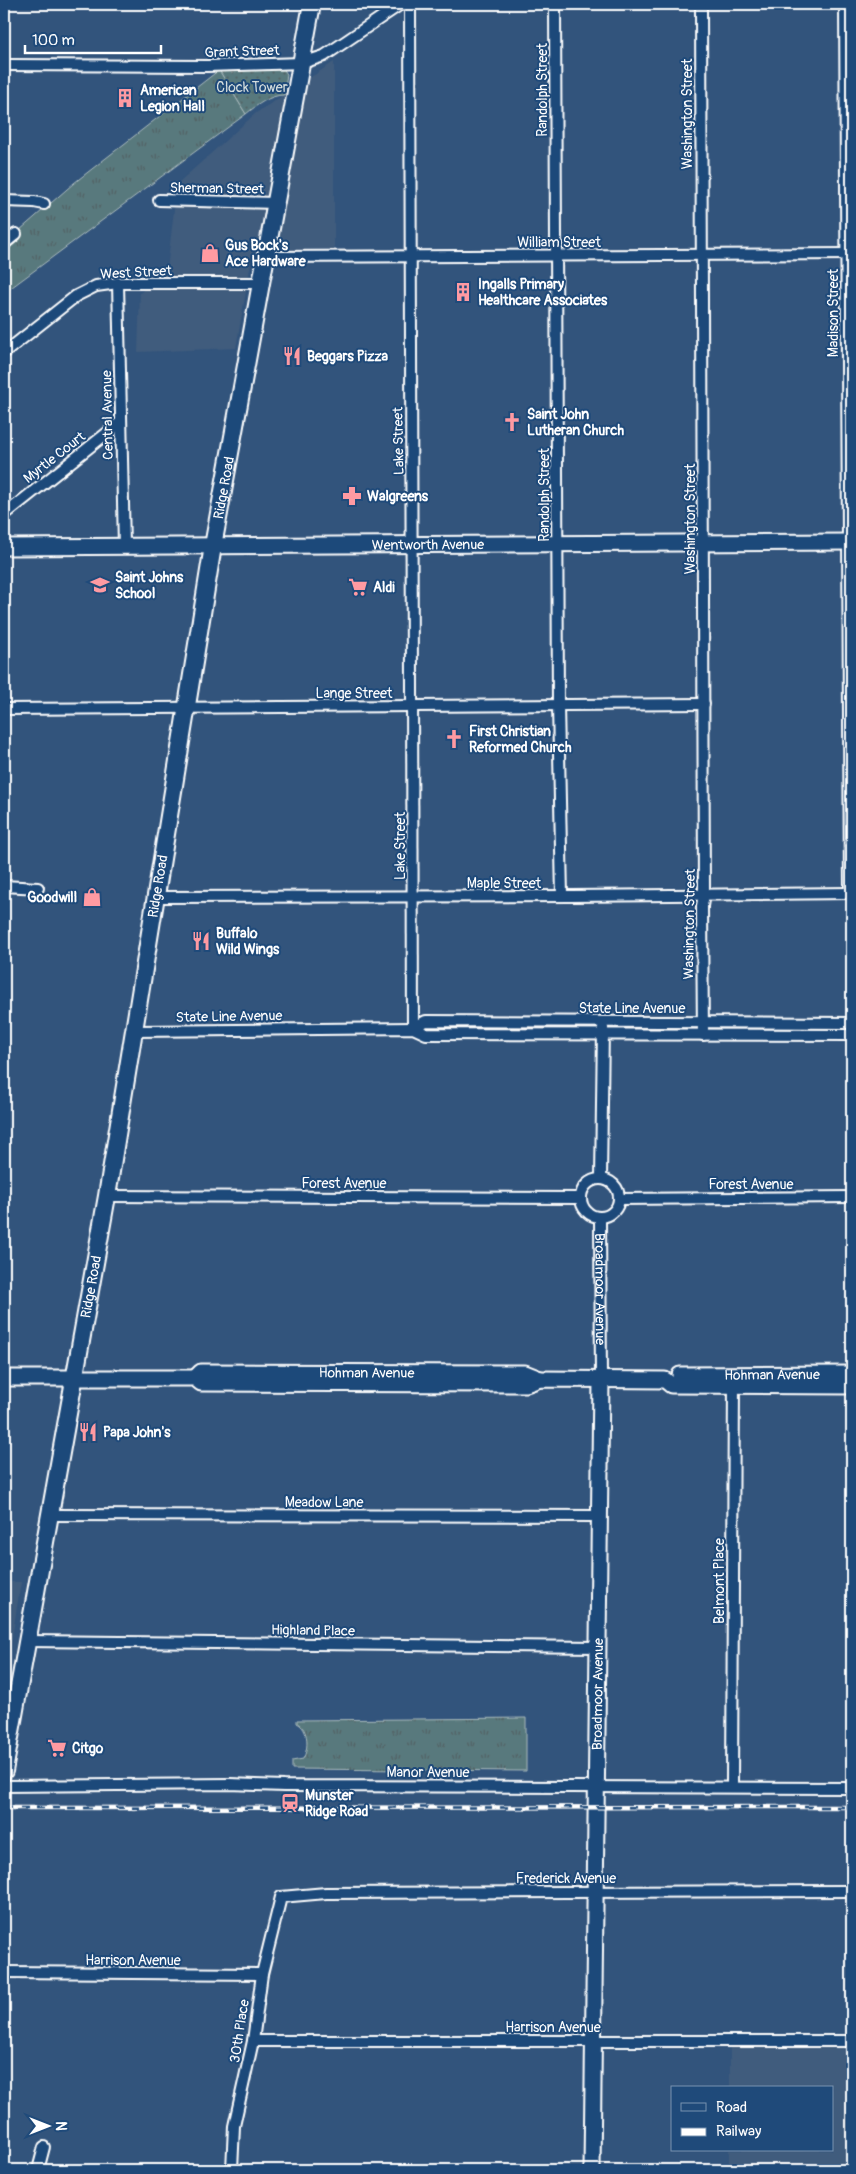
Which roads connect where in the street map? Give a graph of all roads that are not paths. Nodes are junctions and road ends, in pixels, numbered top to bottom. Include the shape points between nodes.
1 (312, 4) edge
2 (401, 4) edge
3 (410, 4) edge
4 (555, 4) edge
5 (701, 4) edge
6 (846, 4) edge
7 (302, 63) junction
8 (4, 65) edge
9 (159, 200) dead end
10 (4, 201) edge
11 (276, 203) junction
12 (44, 204) dead end
13 (16, 234) dead end
14 (4, 244) edge
15 (849, 254) edge
16 (701, 255) junction
17 (410, 256) junction
18 (556, 256) junction
19 (266, 257) junction
20 (118, 283) junction
21 (261, 283) junction
22 (4, 353) edge
23 (121, 422) junction
24 (4, 515) edge
25 (850, 542) edge
26 (704, 543) junction
27 (558, 544) junction
28 (413, 545) junction
29 (124, 546) junction
30 (213, 546) junction
31 (4, 547) edge
32 (704, 704) junction
33 (558, 705) junction
34 (413, 706) junction
35 (186, 708) junction
36 (4, 709) edge
37 (4, 886) edge
38 (38, 888) dead end
39 (851, 893) edge
40 (704, 894) junction
41 (562, 896) junction
42 (156, 897) junction
43 (414, 897) junction
44 (603, 1022) junction
45 (703, 1022) junction
46 (852, 1023) edge
47 (413, 1028) junction
48 (135, 1031) junction
49 (603, 1034) junction
50 (703, 1035) junction
51 (852, 1035) edge
52 (601, 1179) junction
53 (107, 1196) junction
54 (580, 1198) junction
55 (852, 1198) edge
56 (619, 1199) junction
57 (600, 1218) junction
58 (852, 1374) edge
59 (4, 1378) edge
60 (74, 1378) junction
61 (600, 1379) junction
62 (734, 1380) junction
63 (852, 1386) edge
64 (49, 1515) junction
65 (599, 1516) junction
66 (27, 1641) junction
67 (598, 1647) junction
68 (4, 1771) edge
69 (4, 1786) edge
70 (732, 1787) junction
71 (597, 1788) junction
72 (852, 1788) edge
73 (852, 1891) edge
74 (596, 1892) junction
75 (281, 1897) joint
76 (4, 1972) edge
77 (262, 1974) junction
78 (253, 2041) junction
79 (594, 2041) junction
80 (852, 2042) edge
81 (44, 2147) dead end
82 (38, 2170) edge
83 (232, 2170) edge
84 (592, 2170) edge

1 - 7 main road, Ridge Road
2 - 7 street, Grant Street via 324,56
3 - 17 street, Lake Street
4 - 18 street, Randolph Street
5 - 16 street, Washington Street
6 - 15 street, Madison Street
7 - 8 street, Grant Street
7 - 11 main road, Ridge Road
9 - 11 street, Sherman Street
10 - 12 street
11 - 19 main road, Ridge Road
13 - 14 street
15 - 16 street, William Street
15 - 25 street, Madison Street
16 - 18 street, William Street
16 - 26 street, Washington Street
17 - 18 street, William Street
17 - 19 street, William Street
17 - 28 street, Lake Street
18 - 27 street, Randolph Street
19 - 21 main road, Ridge Road
20 - 21 street, West Street
20 - 22 street, West Street via 96,286 76,296
20 - 23 street, Central Avenue
21 - 30 main road, Ridge Road
23 - 24 street, Myrtle Court
23 - 29 street, Central Avenue
25 - 26 street, Wentworth Avenue
25 - 39 street, Madison Street
26 - 27 street, Wentworth Avenue
26 - 32 street, Washington Street
27 - 28 street, Wentworth Avenue
27 - 33 street, Randolph Street
28 - 30 street, Wentworth Avenue
28 - 34 street, Lake Street
29 - 30 street, Wentworth Avenue
29 - 31 street, Wentworth Avenue
30 - 35 main road, Ridge Road
32 - 33 street, Lange Street
32 - 40 street, Washington Street
33 - 34 street, Lange Street
33 - 41 street, Randolph Street
34 - 35 street, Lange Street
34 - 43 street, Lake Street
35 - 36 street, Lange Street
35 - 42 main road, Ridge Road
37 - 38 street
39 - 40 street, Maple Street
40 - 41 street, Maple Street
40 - 45 street, Washington Street
41 - 43 street, Maple Street
42 - 43 street, Maple Street
42 - 48 main road, Ridge Road
43 - 47 street, Lake Street
44 - 45 street, State Line Avenue
44 - 47 street, State Line Avenue via 426,1021
44 - 49 street
45 - 46 street, State Line Avenue
45 - 50 street, Washington Street
47 - 48 street, State Line Avenue
47 - 49 street, State Line Avenue via 426,1034
48 - 53 main road, Ridge Road
49 - 50 street, State Line Avenue
49 - 52 street
50 - 51 street, State Line Avenue
52 - 54 street via 584,1186
52 - 56 street via 612,1183
53 - 54 street, Forest Avenue
53 - 60 main road, Ridge Road
54 - 57 street via 586,1212
55 - 56 street, Forest Avenue
56 - 57 street via 611,1214
57 - 61 street, Broadmoor Avenue
58 - 62 street, Hohman Avenue
59 - 60 street, Hohman Avenue
60 - 61 street, Hohman Avenue via 195,1378 201,1372 211,1372 525,1373 540,1379
60 - 64 main road, Ridge Road
61 - 62 street, Hohman Avenue via 665,1380 672,1375
61 - 65 street, Broadmoor Avenue
62 - 63 street, Hohman Avenue
62 - 70 street, Belmont Place
64 - 65 street, Meadow Lane
64 - 66 main road, Ridge Road
65 - 67 street, Broadmoor Avenue
66 - 67 street, Highland Place
66 - 68 main road, Ridge Road
67 - 71 street, Broadmoor Avenue
69 - 71 street, Manor Avenue via 230,1784
70 - 71 street, Manor Avenue
70 - 72 street, Manor Avenue
71 - 74 street, Broadmoor Avenue
73 - 74 street, Frederick Avenue
74 - 75 street, Frederick Avenue via 326,1893
74 - 79 street, Broadmoor Avenue
75 - 77 street, 30th Place
76 - 77 street, Harrison Avenue
77 - 78 street, 30th Place
78 - 79 street, Harrison Avenue
78 - 83 street, 30th Place via 234,2126
79 - 80 street, Harrison Avenue
79 - 84 street, Broadmoor Avenue
81 - 82 street

